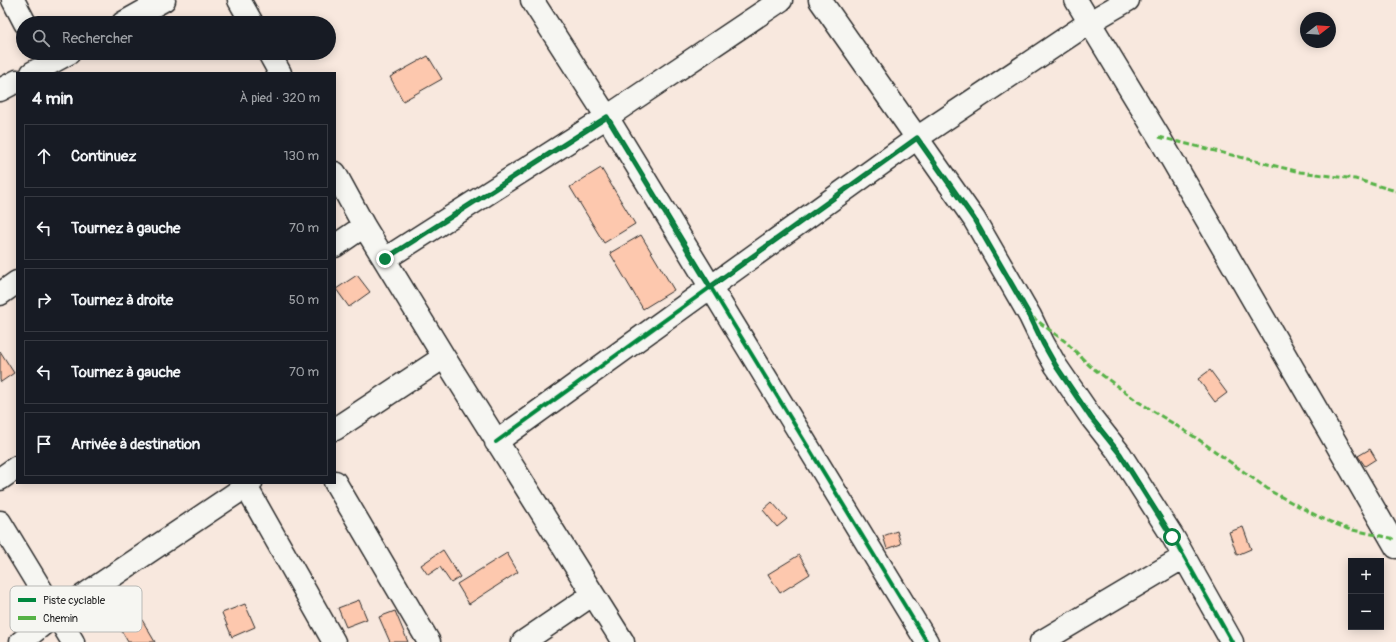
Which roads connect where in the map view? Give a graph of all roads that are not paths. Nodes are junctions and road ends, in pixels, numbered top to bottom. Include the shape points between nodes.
1 (13, 0) edge
2 (164, 0) edge
3 (239, 0) edge
4 (532, 0) edge
5 (781, 0) edge
6 (820, 0) edge
7 (1076, 0) edge
8 (1128, 0) edge
9 (21, 16) edge
10 (135, 16) edge
11 (248, 16) edge
12 (1090, 22) junction
13 (50, 60) edge
14 (273, 60) edge
15 (39, 64) edge
16 (279, 72) edge
17 (16, 82) edge
18 (0, 90) edge
19 (607, 117) junction
20 (917, 138) junction
21 (336, 175) edge
22 (364, 226) junction
23 (336, 245) edge
24 (385, 259) junction
25 (16, 283) edge
26 (710, 287) junction
27 (0, 294) edge
28 (444, 358) junction
29 (336, 428) edge
30 (496, 442) junction
31 (16, 468) edge
32 (0, 479) edge
33 (247, 484) edge
34 (336, 484) edge
35 (0, 522) edge
36 (1396, 547) edge
37 (1184, 557) junction
38 (39, 586) edge
39 (97, 586) edge
40 (592, 594) junction
41 (34, 632) edge
42 (67, 632) edge
43 (22, 642) edge
44 (73, 642) edge
45 (334, 642) edge
46 (428, 642) edge
47 (523, 642) edge
48 (623, 642) edge
49 (927, 642) edge
50 (1041, 642) edge
51 (1232, 642) edge

1 - 9 street
2 - 10 street
3 - 11 street
4 - 19 street
5 - 19 street
6 - 20 street
7 - 12 street
8 - 12 street
12 - 20 street
12 - 36 street
13 - 15 street
14 - 16 street
17 - 18 street
19 - 24 street
19 - 26 street
20 - 26 street
20 - 37 street via 974,219 1023,302 1056,366 1091,418 1120,454
21 - 22 street
22 - 23 street
22 - 24 street
24 - 28 street
25 - 27 street
26 - 30 street
26 - 49 street
28 - 29 street
28 - 30 street
30 - 40 street
31 - 32 street
33 - 39 street
33 - 45 street
34 - 46 street
35 - 38 street
37 - 50 street
37 - 51 street
40 - 47 street
40 - 48 street
41 - 43 street
42 - 44 street

